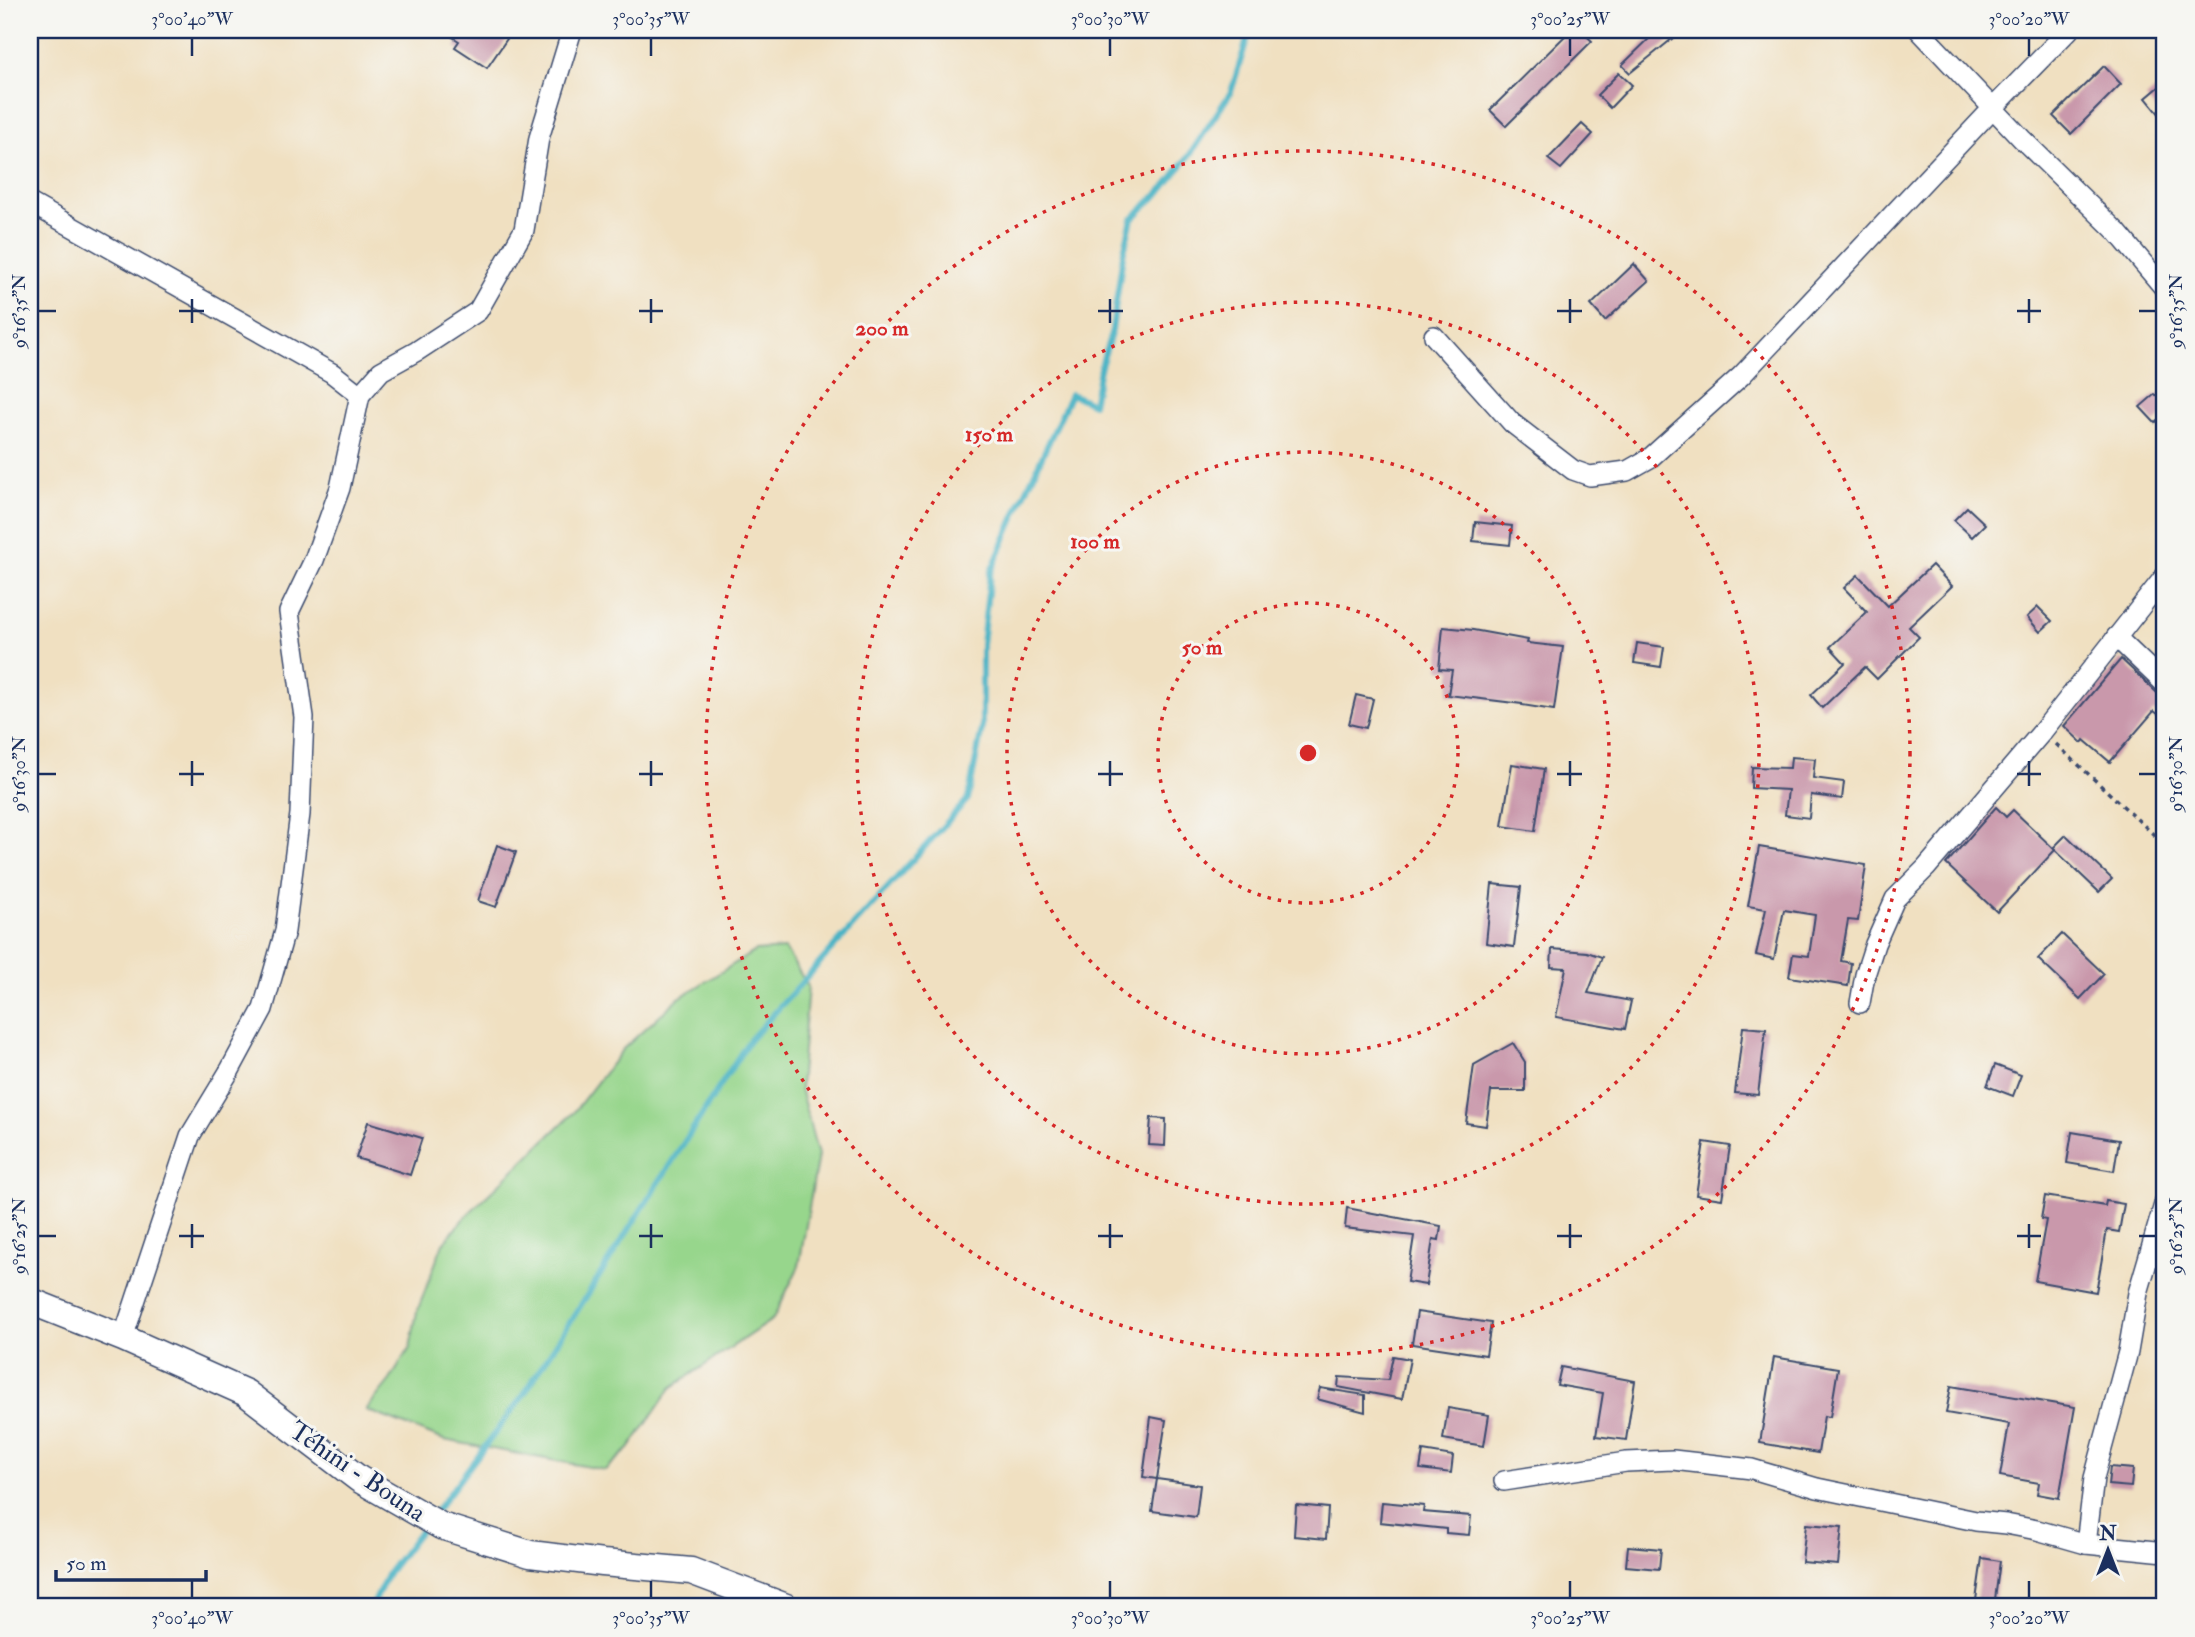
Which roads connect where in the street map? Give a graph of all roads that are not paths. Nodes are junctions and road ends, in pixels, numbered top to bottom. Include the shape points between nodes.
1 (572, 30) edge
2 (1919, 30) edge
3 (2069, 30) edge
4 (1993, 108) junction
5 (30, 203) edge
6 (2165, 289) edge
7 (1434, 336) dead end
8 (360, 395) junction
9 (2165, 576) edge
10 (2116, 637) junction
11 (2165, 684) edge
12 (1860, 1003) dead end
13 (2165, 1202) edge
14 (30, 1301) edge
15 (123, 1338) junction
16 (1504, 1481) dead end
17 (2086, 1544) junction
18 (2165, 1552) edge
19 (786, 1607) edge

1 - 8 street via 539,138 524,230 478,310 381,371
2 - 4 street
3 - 4 street
4 - 6 street via 2117,232
4 - 7 street via 1741,376 1650,458 1627,471 1590,476 1573,470 1512,423
5 - 8 street via 332,373
8 - 15 street via 340,488 289,612 303,717 300,814 285,931 263,1009 190,1136
9 - 10 street
10 - 11 street
10 - 12 street via 2042,732 1895,900 1875,944
13 - 17 street via 2094,1478
14 - 15 street, Téhini - Bouna
15 - 19 street, Téhini - Bouna via 246,1394 359,1479 441,1526 530,1554 691,1571
16 - 17 street via 1626,1462 1673,1460 1752,1469 1816,1488
17 - 18 street

